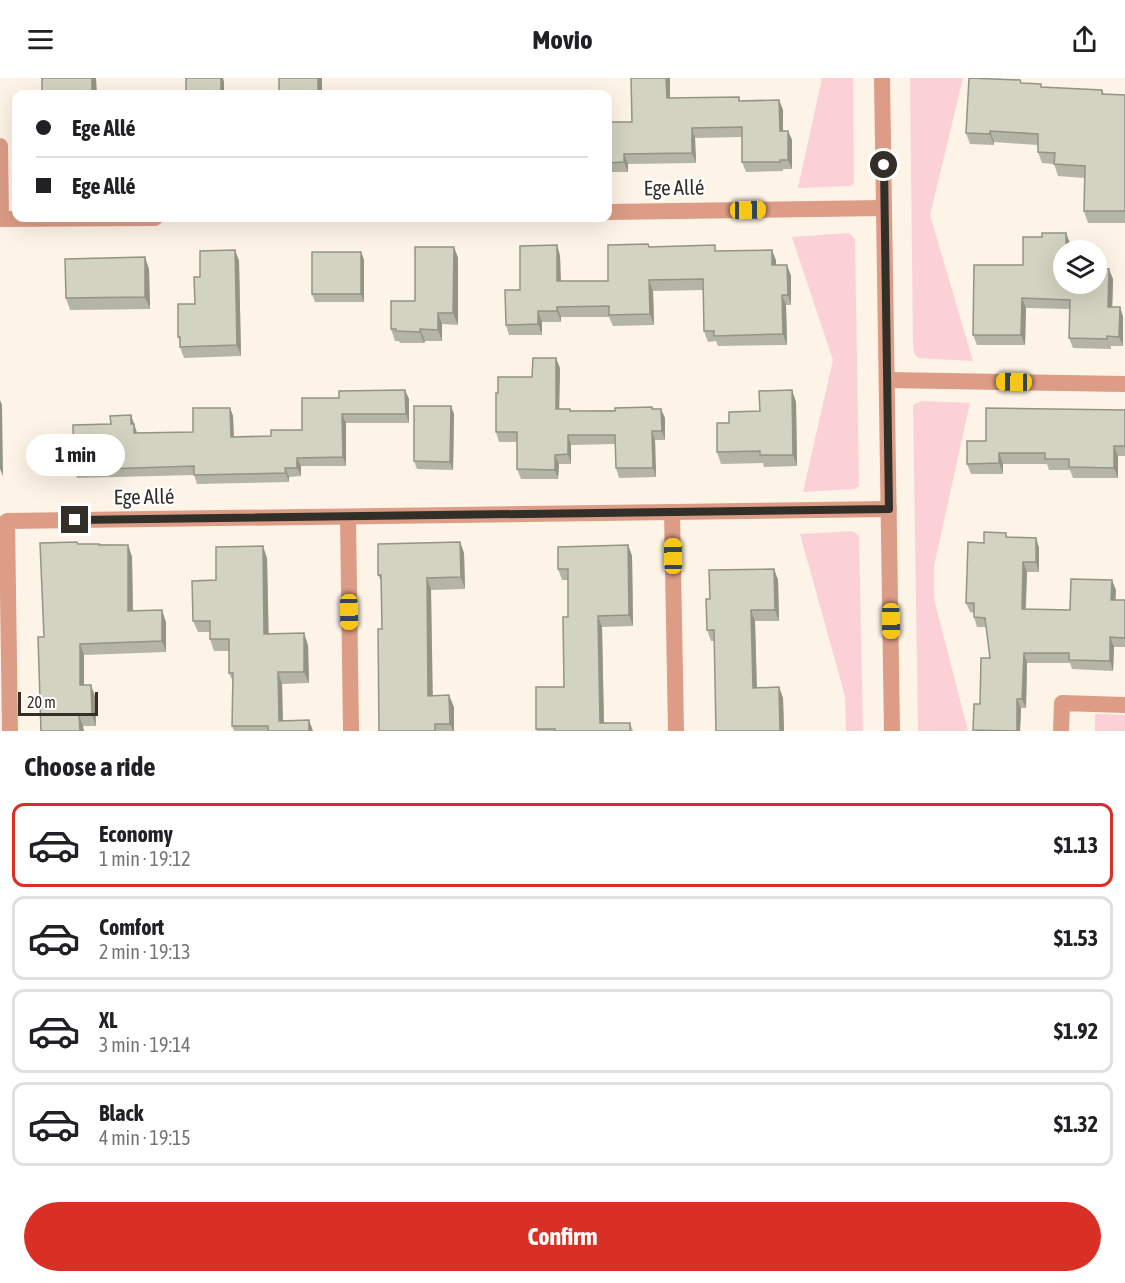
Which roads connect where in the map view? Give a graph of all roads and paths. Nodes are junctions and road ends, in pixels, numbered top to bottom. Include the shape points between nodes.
1 (882, 78) edge
2 (0, 146) edge
3 (884, 208) junction
4 (612, 212) edge
5 (12, 219) edge
6 (887, 380) junction
7 (1125, 384) edge
8 (889, 509) junction
9 (672, 512) junction
10 (348, 517) junction
11 (1125, 705) edge
12 (10, 731) edge
13 (351, 731) edge
14 (676, 731) edge
15 (892, 731) edge
16 (1061, 731) edge

1 - 3 street
2 - 5 street via 1,219
3 - 4 street, Ege Allé
3 - 6 street
6 - 7 street
6 - 8 street
8 - 9 street, Ege Allé
8 - 15 street
9 - 10 street, Ege Allé
9 - 14 street
10 - 12 street, Ege Allé via 7,521
10 - 13 street
11 - 16 street via 1062,703

